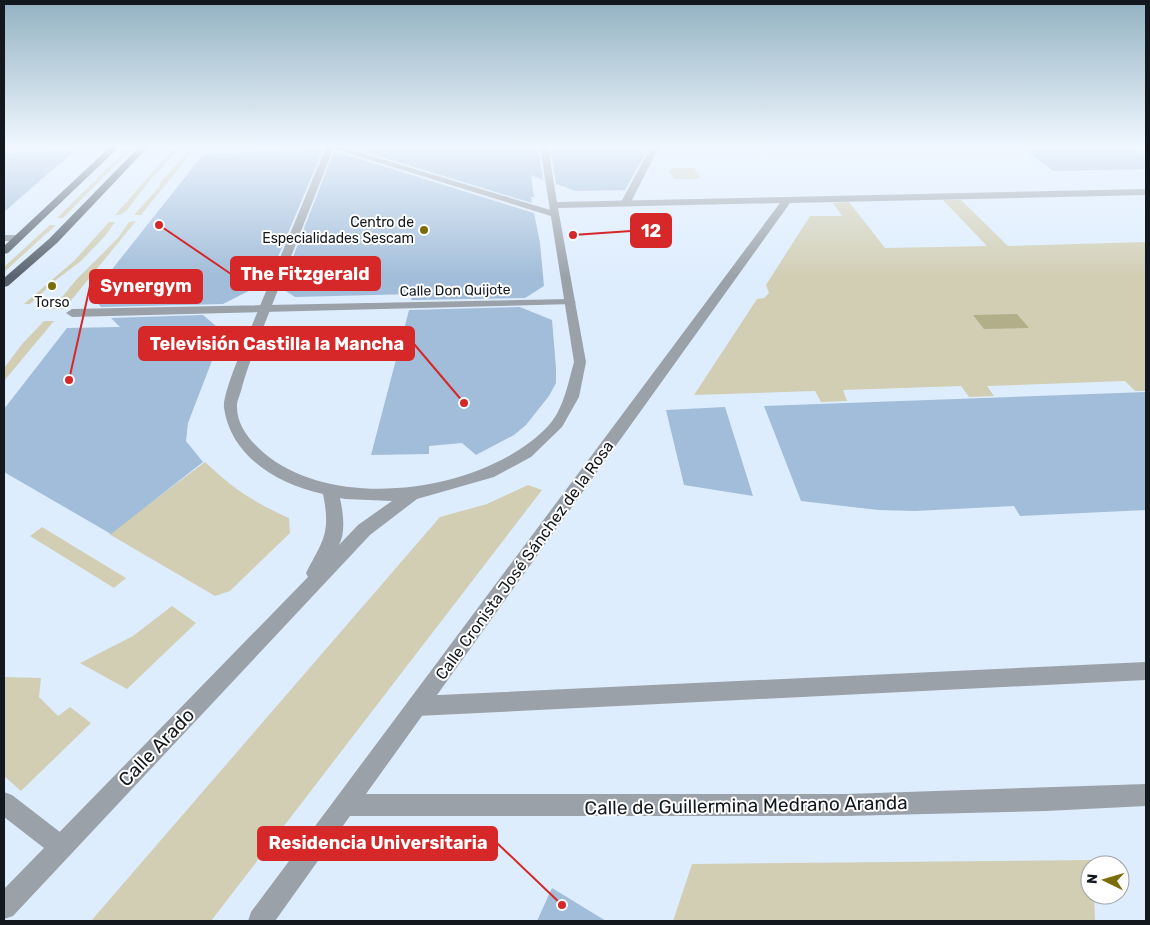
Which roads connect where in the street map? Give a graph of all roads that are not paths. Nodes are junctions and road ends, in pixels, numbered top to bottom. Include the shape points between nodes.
1 (69, 190) edge
2 (102, 190) edge
3 (313, 190) edge
4 (486, 190) edge
5 (551, 190) edge
6 (632, 190) edge
7 (1146, 192) edge
8 (788, 199) junction
9 (626, 202) junction
10 (554, 209) junction
11 (4, 238) edge
12 (19, 238) junction
13 (4, 250) edge
14 (4, 284) edge
15 (570, 302) junction
16 (264, 310) junction
17 (72, 313) dead end
18 (330, 490) junction
19 (412, 494) junction
20 (309, 586) junction
21 (1146, 671) edge
22 (417, 706) junction
23 (1146, 795) edge
24 (4, 803) edge
25 (345, 805) junction
26 (61, 847) junction
27 (4, 907) edge
28 (260, 921) edge

1 - 12 main road
2 - 14 main road via 53,241
3 - 16 street
4 - 10 street
5 - 10 street
6 - 9 street
7 - 8 street
8 - 9 street
8 - 22 street, Calle Cronista José Sánchez de la Rosa
9 - 10 street
10 - 15 street
11 - 12 street
12 - 13 main road
15 - 16 street, Calle Don Quijote
15 - 19 street via 580,362 572,397 555,427 526,454 489,472
16 - 17 street, Calle Don Quijote
16 - 18 street via 235,386 230,406 235,426 244,444 267,464 287,476
18 - 19 street
18 - 20 street, Calle Arado via 335,512 333,540
19 - 20 street, Calle Arado via 364,530
20 - 26 street, Calle Arado
21 - 22 street
22 - 25 street, Calle Cronista José Sánchez de la Rosa
23 - 25 street, Calle de Guillermina Medrano Aranda via 736,807
24 - 26 street
25 - 28 street, Calle Cronista José Sánchez de la Rosa
26 - 27 street, Calle Arado

